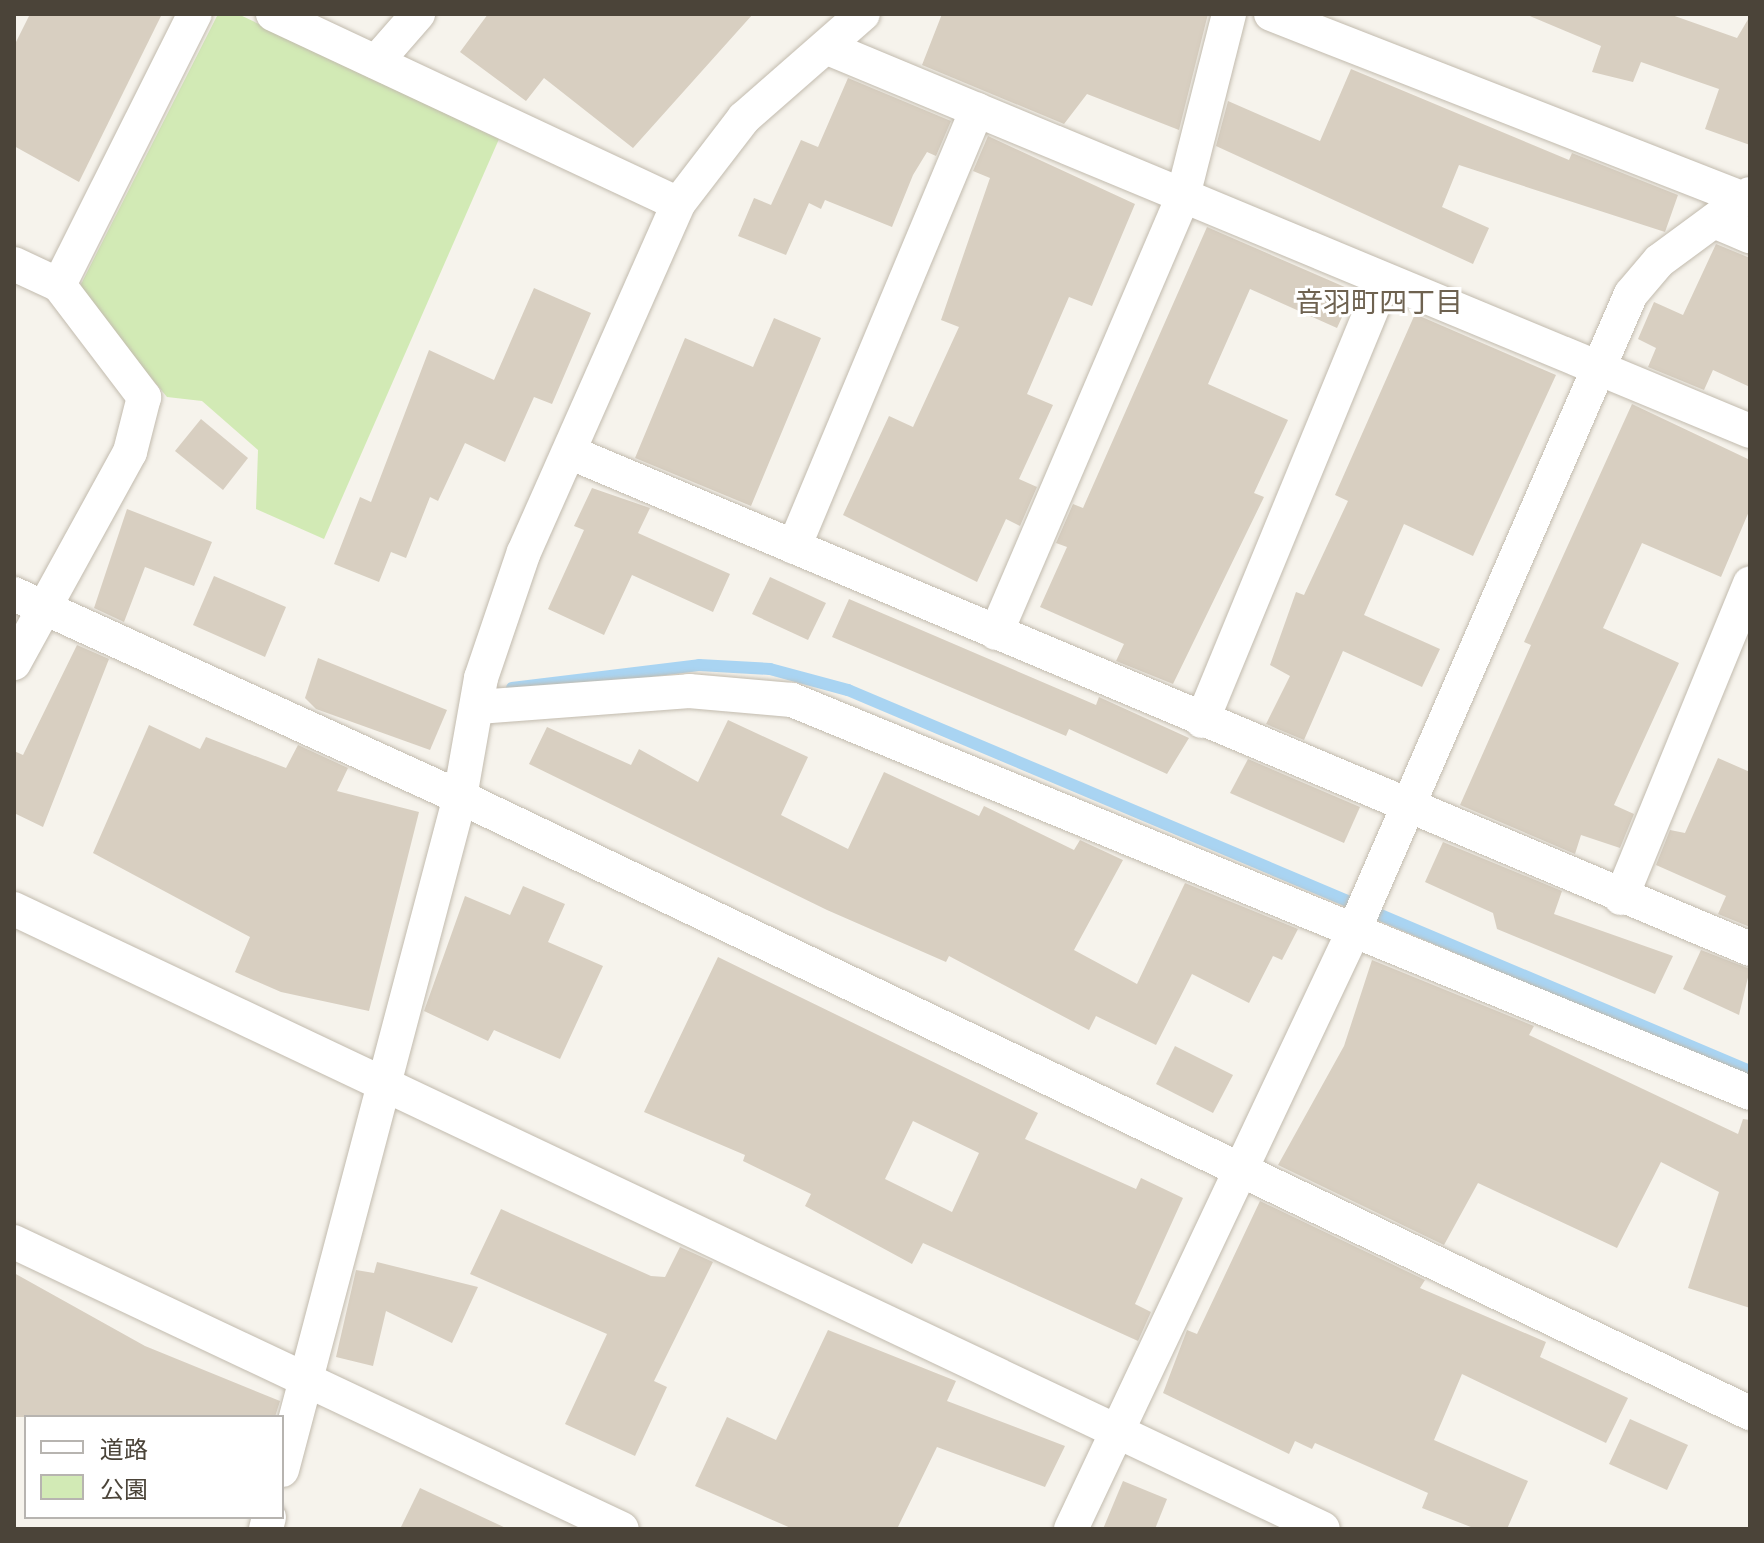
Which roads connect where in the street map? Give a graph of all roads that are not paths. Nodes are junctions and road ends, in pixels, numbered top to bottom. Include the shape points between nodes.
1 (195, 14) edge
2 (273, 14) edge
3 (418, 14) edge
4 (863, 14) edge
5 (1229, 14) edge
6 (1271, 14) edge
7 (828, 48) junction
8 (376, 62) junction
9 (977, 110) junction
10 (1183, 196) junction
11 (1747, 197) edge
12 (678, 204) junction
13 (1714, 221) junction
14 (1750, 236) edge
15 (14, 264) edge
16 (1384, 280) junction
17 (59, 285) junction
18 (1596, 368) junction
19 (1750, 431) edge
20 (569, 452) junction
21 (794, 547) junction
22 (1750, 583) edge
23 (28, 601) edge
24 (996, 633) junction
25 (14, 663) edge
26 (478, 707) junction
27 (1202, 721) junction
28 (460, 797) junction
29 (1404, 807) junction
30 (1621, 898) junction
31 (14, 909) edge
32 (1355, 928) junction
33 (1750, 949) edge
34 (383, 1081) junction
35 (1750, 1093) edge
36 (1236, 1169) junction
37 (14, 1242) edge
38 (307, 1378) junction
39 (1750, 1413) edge
40 (1118, 1431) junction
41 (284, 1463) edge
42 (622, 1529) edge
43 (1071, 1529) edge
44 (1323, 1529) edge

1 - 17 street
2 - 8 street
3 - 8 street
4 - 7 street
5 - 10 street
6 - 11 street
7 - 9 street
7 - 12 street via 744,118
8 - 12 street
9 - 10 street
9 - 21 street
10 - 16 street
10 - 24 street
11 - 13 street
12 - 20 street
13 - 14 street
13 - 18 street via 1659,261 1631,294
15 - 17 street
16 - 18 street
16 - 27 street
17 - 23 street via 144,397 130,452
18 - 19 street
18 - 29 street
20 - 21 street
20 - 26 street via 524,552
21 - 24 street
22 - 30 street
23 - 25 street
23 - 28 street
24 - 27 street
26 - 28 street
26 - 32 street via 689,691 792,700
27 - 29 street
28 - 34 street
28 - 36 street
29 - 30 street
29 - 32 street
30 - 33 street
31 - 34 street
32 - 35 street
32 - 36 street
34 - 38 street
34 - 40 street
36 - 39 street
36 - 40 street
37 - 38 street
38 - 41 street
38 - 42 street
40 - 43 street
40 - 44 street

